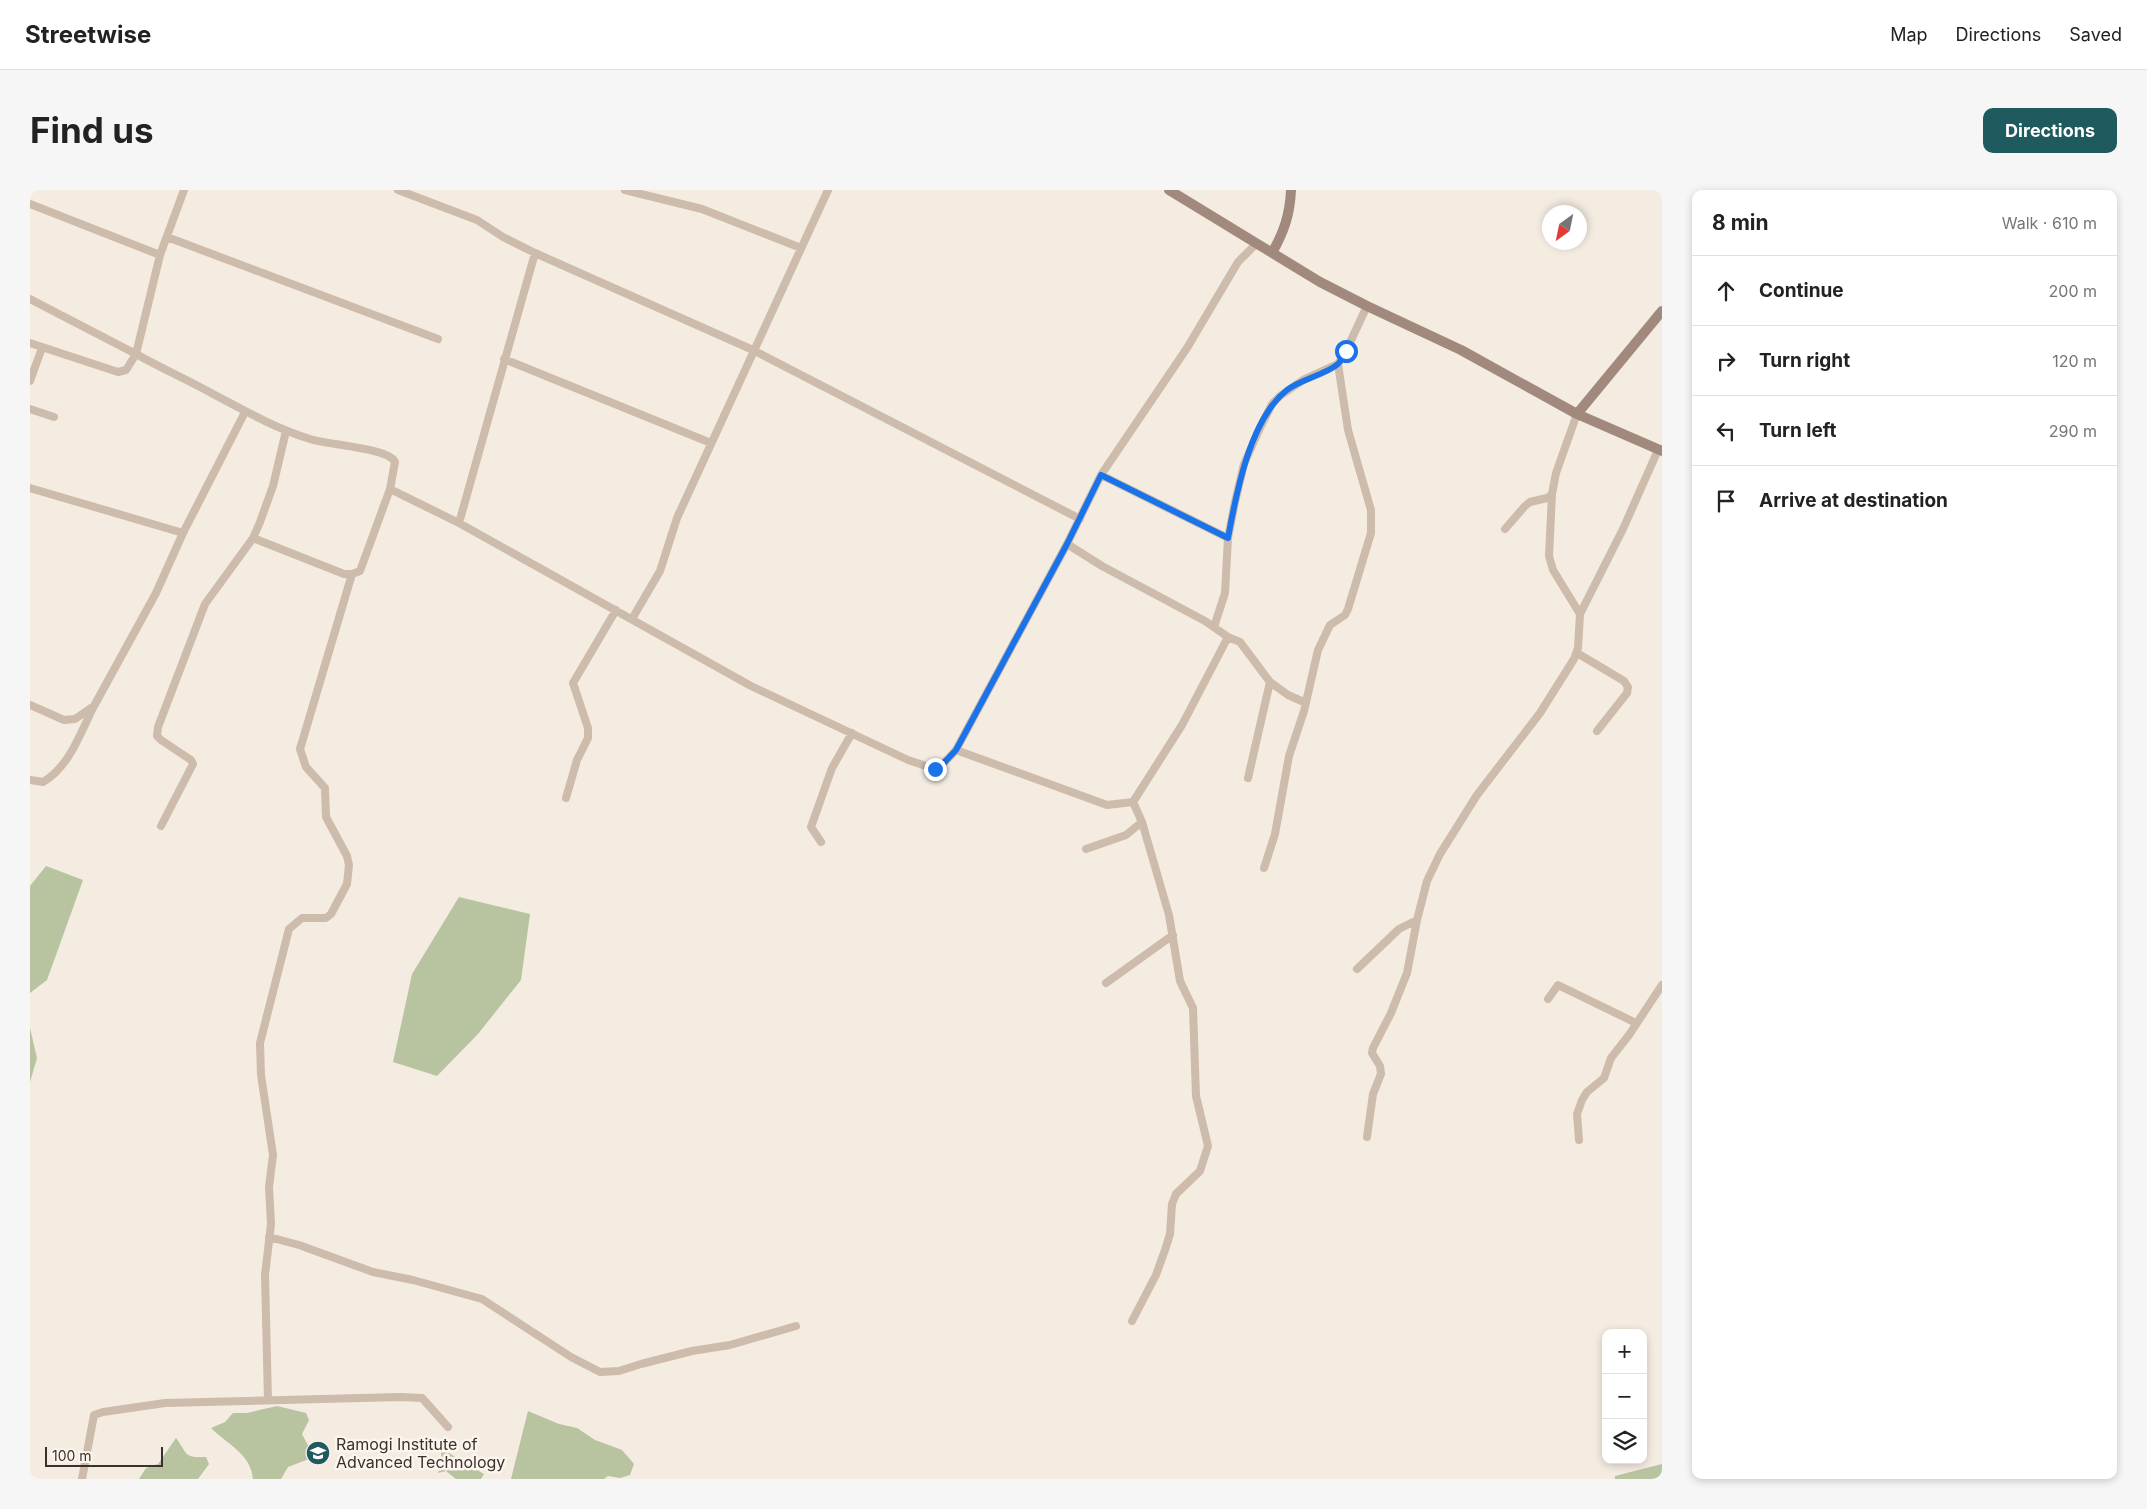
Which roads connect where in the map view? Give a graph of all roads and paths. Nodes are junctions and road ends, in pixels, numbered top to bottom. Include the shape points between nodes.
1 (184, 190) edge
2 (398, 190) edge
3 (625, 190) edge
4 (828, 190) edge
5 (1169, 190) edge
6 (1292, 190) edge
7 (30, 204) edge
8 (167, 237) junction
9 (1256, 244) junction
10 (801, 248) junction
11 (536, 253) junction
12 (1272, 253) junction
13 (160, 255) junction
14 (30, 299) edge
15 (1366, 306) junction
16 (1662, 311) edge
17 (438, 339) dead end
18 (30, 343) edge
19 (42, 348) junction
20 (753, 350) junction
21 (136, 354) junction
22 (504, 359) junction
23 (1338, 364) junction
24 (30, 381) edge
25 (30, 409) edge
26 (245, 412) junction
27 (1577, 414) junction
28 (54, 417) dead end
29 (286, 431) junction
30 (711, 443) junction
31 (1660, 451) edge
32 (1101, 475) junction
33 (30, 488) edge
34 (390, 489) junction
35 (1552, 494) junction
36 (1080, 519) junction
37 (459, 523) junction
38 (1505, 529) dead end
39 (184, 533) junction
40 (253, 538) junction
41 (1228, 538) junction
42 (1067, 544) junction
43 (352, 574) junction
44 (616, 610) junction
45 (1580, 614) junction
46 (632, 619) junction
47 (1214, 627) junction
48 (1228, 637) junction
49 (1577, 653) junction
50 (1270, 682) junction
51 (1306, 703) junction
52 (30, 705) edge
53 (94, 706) junction
54 (1597, 731) dead end
55 (852, 733) junction
56 (956, 750) junction
57 (1248, 778) dead end
58 (30, 780) edge
59 (566, 798) dead end
60 (1133, 802) junction
61 (1142, 822) junction
62 (161, 826) dead end
63 (821, 842) dead end
64 (1086, 849) dead end
65 (1264, 868) dead end
66 (1417, 920) junction
67 (1173, 934) junction
68 (1358, 969) dead end
69 (1106, 983) dead end
70 (1662, 984) edge
71 (1548, 999) dead end
72 (1636, 1024) junction
73 (1367, 1137) dead end
74 (1579, 1140) dead end
75 (270, 1237) junction
76 (1132, 1321) dead end
77 (796, 1326) dead end
78 (268, 1400) junction
79 (448, 1427) dead end
80 (82, 1479) edge

1 - 8 street
2 - 11 street via 477,220
3 - 10 street via 702,209
4 - 10 street
5 - 9 main road
6 - 12 main road via 1289,215
7 - 13 street
8 - 13 street
8 - 17 street
9 - 12 main road
9 - 32 street via 1238,262 1187,348
10 - 20 street
11 - 20 street
11 - 22 street
12 - 15 main road
13 - 21 street
14 - 21 street
15 - 23 street
15 - 27 main road via 1461,350
16 - 27 main road
18 - 19 street
19 - 21 street via 118,372 126,370
19 - 24 street
20 - 30 street
20 - 36 street
21 - 26 street
22 - 30 street
22 - 37 street
23 - 41 street via 1288,389 1272,404 1244,464
23 - 51 street via 1348,430 1371,510 1371,533 1348,609 1345,615 1330,624 1318,650
25 - 28 street
26 - 29 street
26 - 39 street
27 - 31 main road
27 - 35 street
29 - 34 street via 326,444 388,455 396,465
29 - 40 street via 273,486
30 - 46 street via 678,518 660,571
31 - 45 street
32 - 36 street
32 - 41 street
33 - 39 street
34 - 37 street
34 - 43 street via 365,561 360,571
35 - 38 street via 1530,502
35 - 45 street via 1550,556 1553,570
36 - 42 street
37 - 44 street
39 - 53 street via 156,593
40 - 43 street
40 - 62 street via 205,604 158,727 157,736 193,764
41 - 47 street via 1225,593
42 - 47 street
42 - 56 street
43 - 75 street via 300,749 306,767 325,788 326,818 347,856 347,884 337,906 326,918 302,918 289,929 260,1043 261,1075 273,1155
44 - 46 street
44 - 59 street via 573,683 588,728 588,738 576,760
45 - 49 street
46 - 55 street via 751,686
47 - 48 street
48 - 50 street via 1240,642
48 - 60 street via 1182,724
49 - 54 street via 1618,677 1628,687 1627,693
49 - 66 street via 1540,713 1454,829 1427,881
50 - 51 street
50 - 57 street
51 - 65 street via 1289,756 1275,834
52 - 53 street via 64,720 74,719
53 - 58 street via 66,762 43,782
55 - 56 street via 935,769
55 - 63 street via 832,768 812,820 811,827
56 - 60 street via 1107,805
60 - 61 street
61 - 64 street via 1126,835
61 - 67 street
66 - 68 street via 1399,930
66 - 73 street via 1407,974 1373,1048 1381,1074 1373,1094
67 - 69 street
67 - 76 street via 1180,980 1193,1008 1196,1096 1208,1146 1200,1171 1176,1194 1165,1250
70 - 72 street
71 - 72 street via 1558,985
72 - 74 street via 1611,1058 1604,1078 1582,1100 1577,1114
75 - 77 street via 373,1272 482,1299 571,1358 600,1372 619,1371 692,1351 730,1345
75 - 78 street via 265,1275
78 - 79 street via 420,1398
78 - 80 street via 165,1403 96,1414

